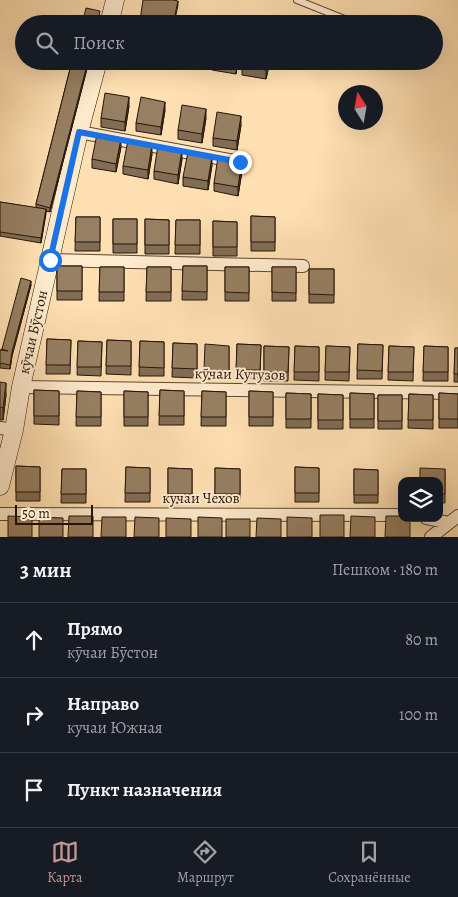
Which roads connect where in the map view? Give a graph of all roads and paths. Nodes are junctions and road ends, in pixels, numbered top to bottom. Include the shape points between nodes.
1 (116, 0) edge
2 (297, 0) edge
3 (112, 15) edge
4 (334, 15) edge
5 (96, 70) edge
6 (79, 132) junction
7 (240, 162) edge
8 (50, 260) junction
9 (303, 266) dead end
10 (21, 387) junction
11 (458, 393) edge
12 (7, 429) edge
13 (0, 486) edge
14 (0, 514) edge
15 (398, 515) edge
16 (453, 520) edge
17 (431, 537) edge

1 - 3 main road
2 - 4 lane
5 - 6 main road, кӯчаи Бӯстон
6 - 7 street
6 - 8 main road, кӯчаи Бӯстон
8 - 9 street
8 - 10 main road, кӯчаи Бӯстон
10 - 11 street, кӯчаи Кутузов
10 - 12 main road, кӯчаи Бӯстон
12 - 13 main road, кӯчаи Бӯстон
14 - 15 street, кучаи Чехов
16 - 17 street

